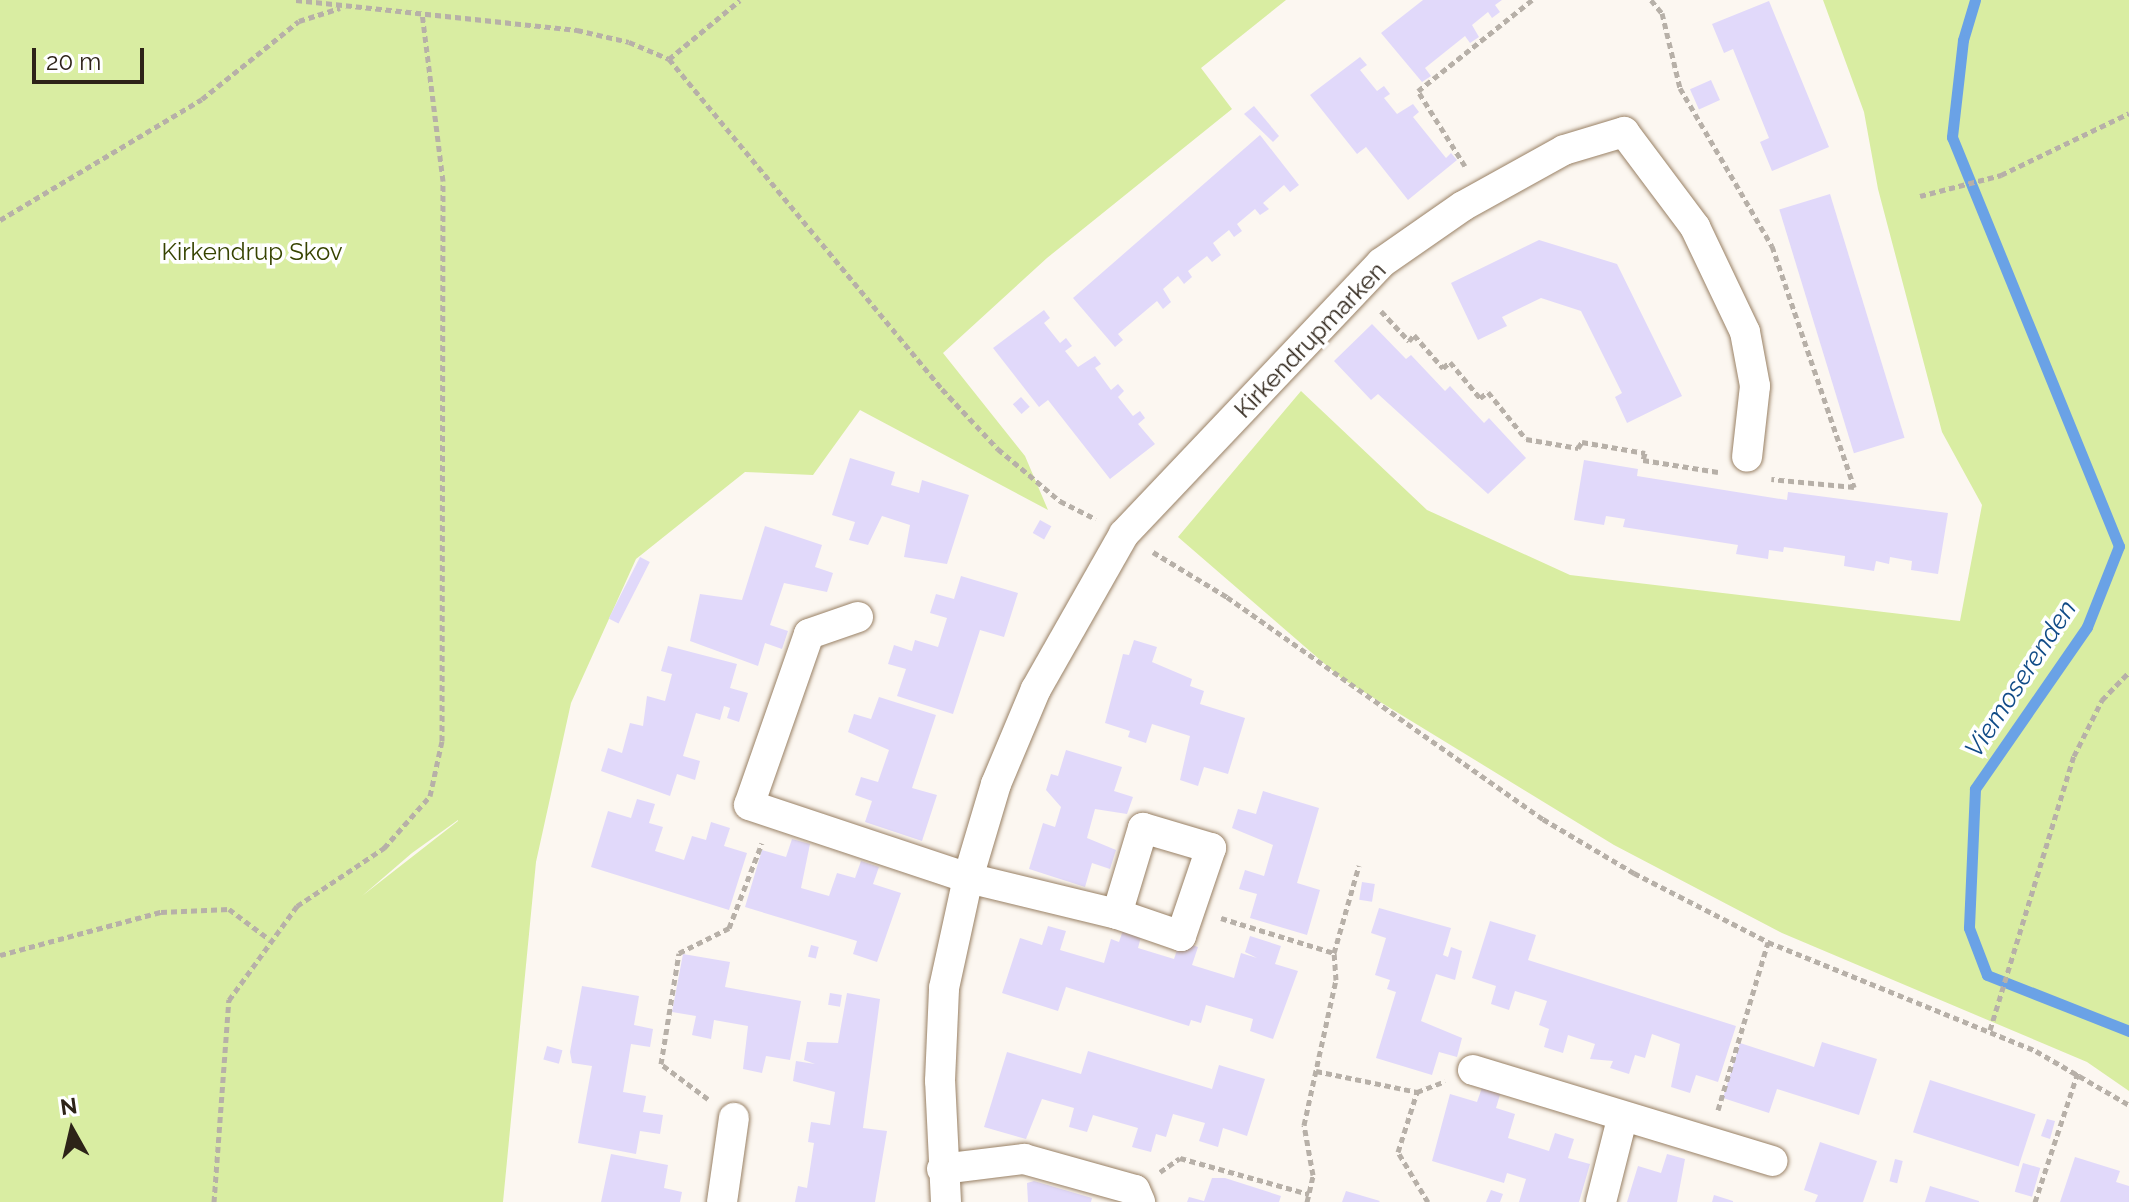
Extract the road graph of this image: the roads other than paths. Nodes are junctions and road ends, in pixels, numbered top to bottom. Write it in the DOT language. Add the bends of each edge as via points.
graph roads {
  1 [pos="1744,470"];
  2 [pos="858,617"];
  3 [pos="968,878"];
  4 [pos="1117,914"];
  5 [pos="1473,1070"];
  6 [pos="734,1118"];
  7 [pos="1622,1119"];
  8 [pos="1773,1161"];
  9 [pos="942,1169"];
  10 [pos="1138,1196"];
  11 [pos="722,1202"];
  12 [pos="946,1202"];
  13 [pos="1601,1202"];
  1 -- 3 [label="street, Kirkendrupmarken" via="1755,386 1745,332 1695,227 1624,132 1564,150 1381,263 1124,534 1036,689 996,784"];
  2 -- 3 [label="street" via="809,634 749,805"];
  3 -- 4 [label="street"];
  3 -- 9 [label="street, Kirkendrupmarken" via="944,988"];
  4 -- 4 [label="street" via="1181,936 1211,848 1143,828"];
  5 -- 7 [label="street"];
  6 -- 11 [label="street"];
  7 -- 8 [label="street"];
  7 -- 13 [label="street"];
  9 -- 10 [label="street" via="1024,1159"];
  9 -- 12 [label="street, Kirkendrupmarken"];
}
